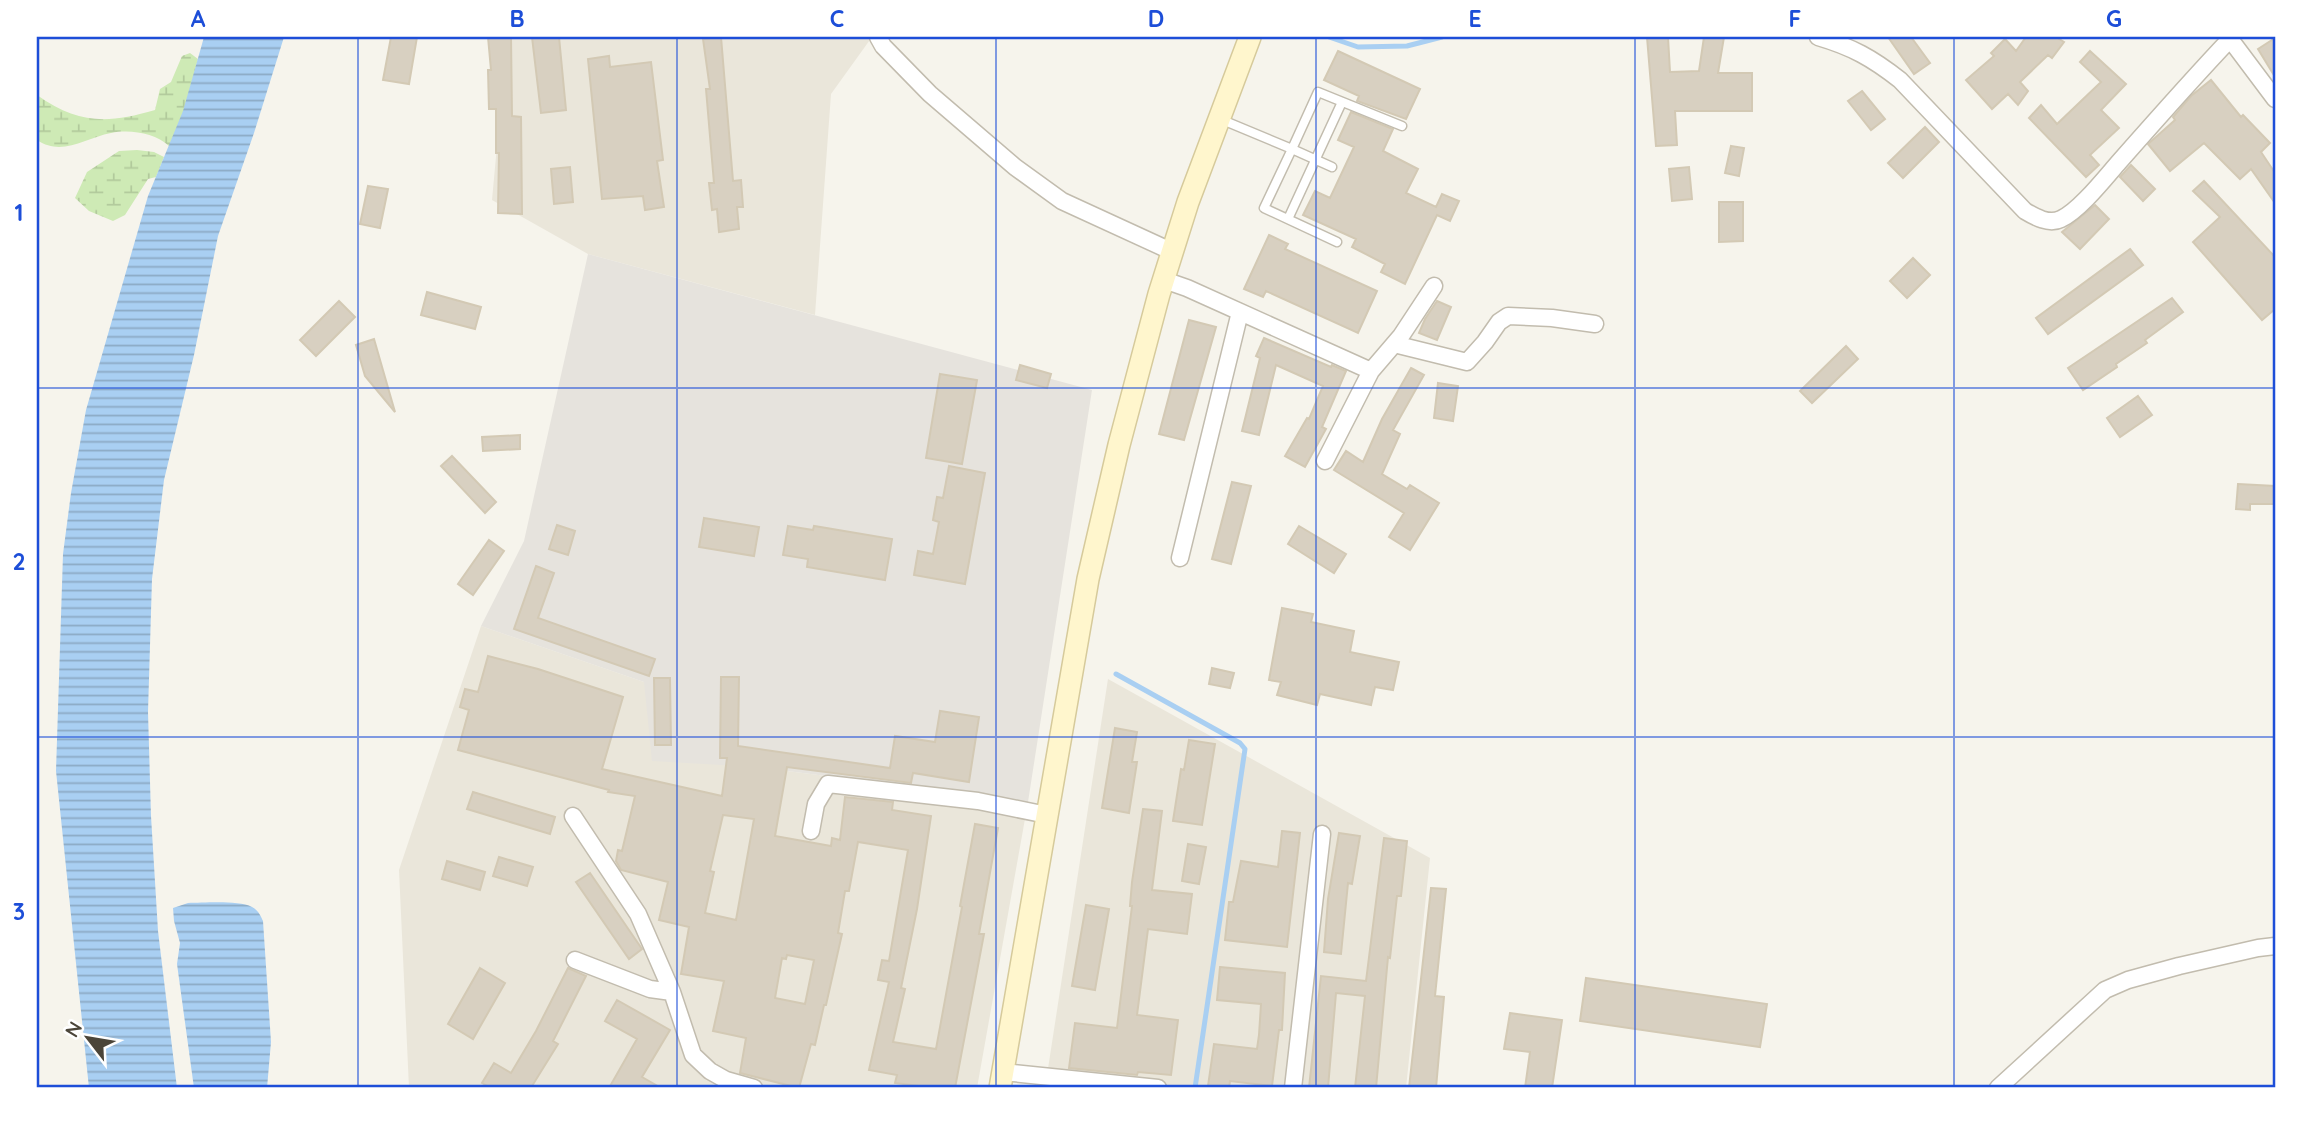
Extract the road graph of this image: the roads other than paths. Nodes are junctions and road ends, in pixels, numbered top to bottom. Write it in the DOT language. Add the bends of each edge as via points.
graph roads {
  1 [pos="878,37"];
  2 [pos="1251,37"];
  3 [pos="1818,37"];
  4 [pos="2231,38"];
  5 [pos="2275,99"];
  6 [pos="1342,102"];
  7 [pos="1220,119"];
  8 [pos="1402,126"];
  9 [pos="1292,149"];
  10 [pos="1315,160"];
  11 [pos="1332,167"];
  12 [pos="1288,219"];
  13 [pos="1337,242"];
  14 [pos="1172,252"];
  15 [pos="1164,280"];
  16 [pos="1434,286"];
  17 [pos="1240,312"];
  18 [pos="1595,324"];
  19 [pos="1394,344"];
  20 [pos="1371,371"];
  21 [pos="1325,461"];
  22 [pos="1180,558"];
  23 [pos="1047,815"];
  24 [pos="573,816"];
  25 [pos="811,831"];
  26 [pos="1322,834"];
  27 [pos="2275,946"];
  28 [pos="575,960"];
  29 [pos="672,992"];
  30 [pos="1002,1080"];
  31 [pos="754,1088"];
  32 [pos="1158,1088"];
  33 [pos="1293,1088"];
  34 [pos="1998,1088"];
  1 -- 14 [label="street" via="930,94 1015,167 1062,201"];
  2 -- 7 [label="main road"];
  3 -- 4 [label="street" via="1850,47 1900,80 2025,211 2051,221 2061,220 2099,185"];
  4 -- 5 [label="street"];
  6 -- 8 [label="lane"];
  6 -- 9 [label="lane" via="1318,92"];
  6 -- 10 [label="lane"];
  7 -- 9 [label="lane"];
  7 -- 14 [label="main road"];
  9 -- 10 [label="lane"];
  9 -- 12 [label="lane" via="1264,208"];
  10 -- 11 [label="lane"];
  10 -- 12 [label="lane"];
  12 -- 13 [label="lane"];
  14 -- 15 [label="main road"];
  15 -- 17 [label="street"];
  15 -- 23 [label="main road" via="1088,579"];
  16 -- 19 [label="street"];
  17 -- 20 [label="street"];
  17 -- 22 [label="street"];
  18 -- 19 [label="street" via="1508,316 1467,362"];
  19 -- 20 [label="street"];
  20 -- 21 [label="street"];
  23 -- 25 [label="street" via="978,801 828,784 816,804"];
  23 -- 30 [label="main road"];
  24 -- 29 [label="street" via="638,914"];
  26 -- 33 [label="street"];
  27 -- 34 [label="street" via="2179,966 2105,990"];
  28 -- 29 [label="street" via="650,989"];
  29 -- 31 [label="street" via="693,1055 726,1080"];
  30 -- 32 [label="street"];
}
